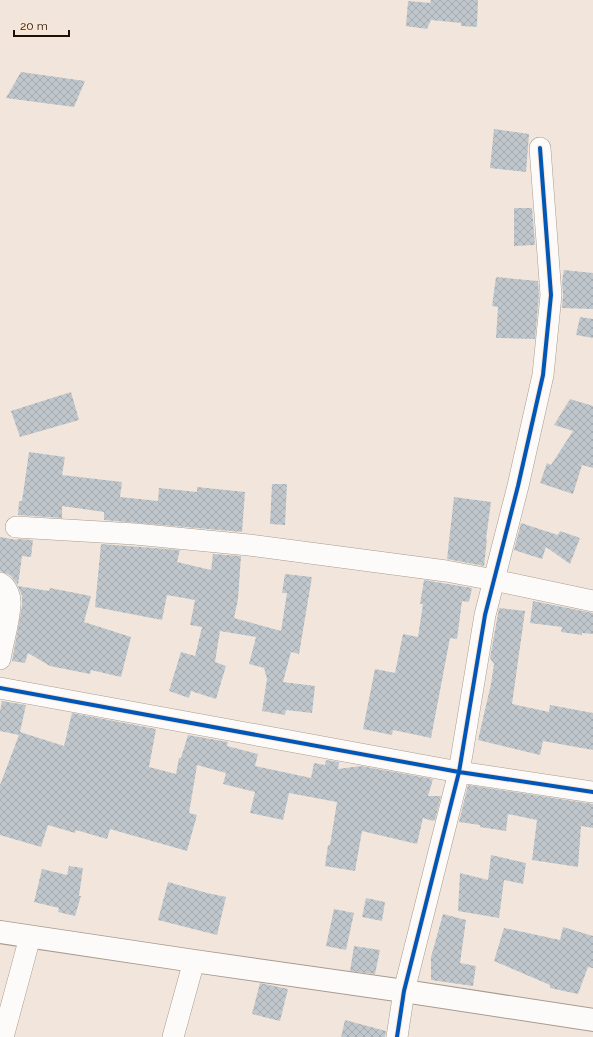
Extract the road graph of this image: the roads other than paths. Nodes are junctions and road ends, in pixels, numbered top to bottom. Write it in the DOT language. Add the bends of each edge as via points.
graph roads {
  1 [pos="540,148"];
  2 [pos="16,527"];
  3 [pos="494,580"];
  4 [pos="0,583"];
  5 [pos="593,601"];
  6 [pos="0,658"];
  7 [pos="0,688"];
  8 [pos="459,772"];
  9 [pos="593,792"];
  10 [pos="0,932"];
  11 [pos="30,937"];
  12 [pos="194,962"];
  13 [pos="404,991"];
  14 [pos="593,1020"];
  15 [pos="3,1037"];
  16 [pos="173,1037"];
  17 [pos="397,1037"];
  1 -- 3 [label="street" via="551,295 548,337 543,375"];
  2 -- 3 [label="street" via="135,534 249,545 446,571"];
  3 -- 5 [label="street"];
  3 -- 8 [label="street" via="485,615"];
  4 -- 6 [label="street" via="9,593 11,604"];
  7 -- 8 [label="street"];
  8 -- 9 [label="street"];
  8 -- 13 [label="street"];
  10 -- 11 [label="main road"];
  11 -- 12 [label="main road"];
  11 -- 15 [label="street"];
  12 -- 13 [label="main road"];
  12 -- 16 [label="street"];
  13 -- 14 [label="main road"];
  13 -- 17 [label="street"];
}
